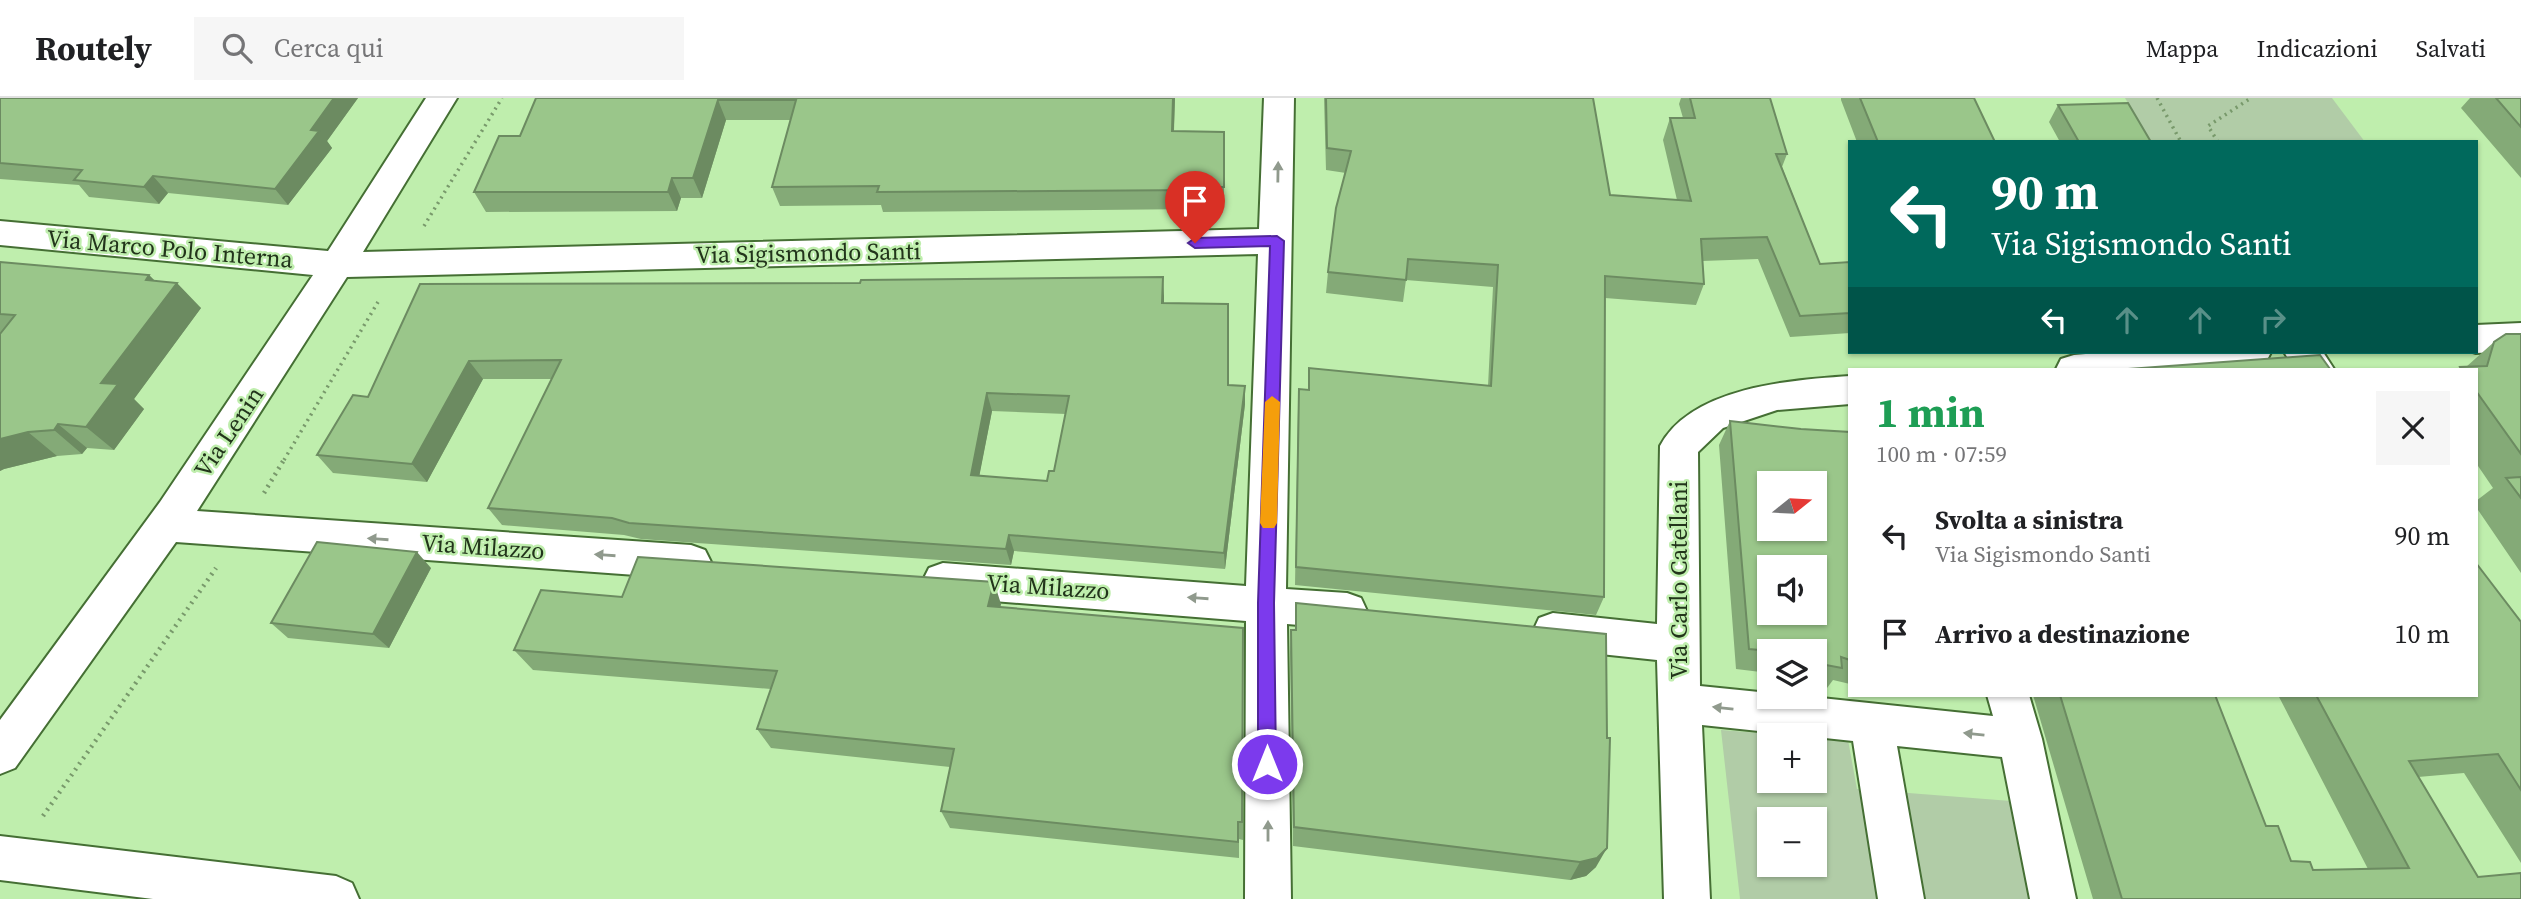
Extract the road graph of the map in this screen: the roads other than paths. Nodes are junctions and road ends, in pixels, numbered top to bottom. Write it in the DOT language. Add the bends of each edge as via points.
graph roads {
  1 [pos="442,98"];
  2 [pos="1279,98"];
  3 [pos="0,233"];
  4 [pos="1277,241"];
  5 [pos="339,264"];
  6 [pos="2521,337"];
  7 [pos="2478,339"];
  8 [pos="2232,354"];
  9 [pos="2304,354"];
  10 [pos="2085,368"];
  11 [pos="2315,368"];
  12 [pos="1848,390"];
  13 [pos="167,524"];
  14 [pos="727,564"];
  15 [pos="906,577"];
  16 [pos="1266,603"];
  17 [pos="1385,615"];
  18 [pos="1510,627"];
  19 [pos="1677,644"];
  20 [pos="2009,697"];
  21 [pos="1679,703"];
  22 [pos="1872,724"];
  23 [pos="2020,739"];
  24 [pos="0,754"];
  25 [pos="0,858"];
  26 [pos="336,899"];
  27 [pos="1268,899"];
  28 [pos="1687,899"];
  29 [pos="1900,899"];
  30 [pos="2053,899"];
  1 -- 5 [label="street, Via Lenin"];
  4 -- 2 [label="street, one-way"];
  3 -- 5 [label="street, Via Marco Polo Interna"];
  4 -- 5 [label="street, Via Sigismondo Santi"];
  4 -- 16 [label="street"];
  5 -- 13 [label="street, Via Lenin"];
  6 -- 7 [label="street"];
  8 -- 10 [label="street"];
  9 -- 11 [label="street"];
  12 -- 19 [label="street, Via Carlo Catellani" via="1777,396 1710,418 1679,446"];
  14 -- 13 [label="street, Via Milazzo, one-way"];
  13 -- 24 [label="street, Via Lenin"];
  16 -- 15 [label="street, Via Milazzo, one-way"];
  16 -- 17 [label="street, Via Milazzo"];
  27 -- 16 [label="street, one-way"];
  18 -- 19 [label="street"];
  19 -- 21 [label="street, Via Carlo Catellani"];
  20 -- 23 [label="street"];
  22 -- 21 [label="street, one-way"];
  21 -- 28 [label="street, Via Carlo Catellani"];
  23 -- 22 [label="street, one-way"];
  22 -- 29 [label="street"];
  23 -- 30 [label="street"];
  25 -- 26 [label="street"];
}
